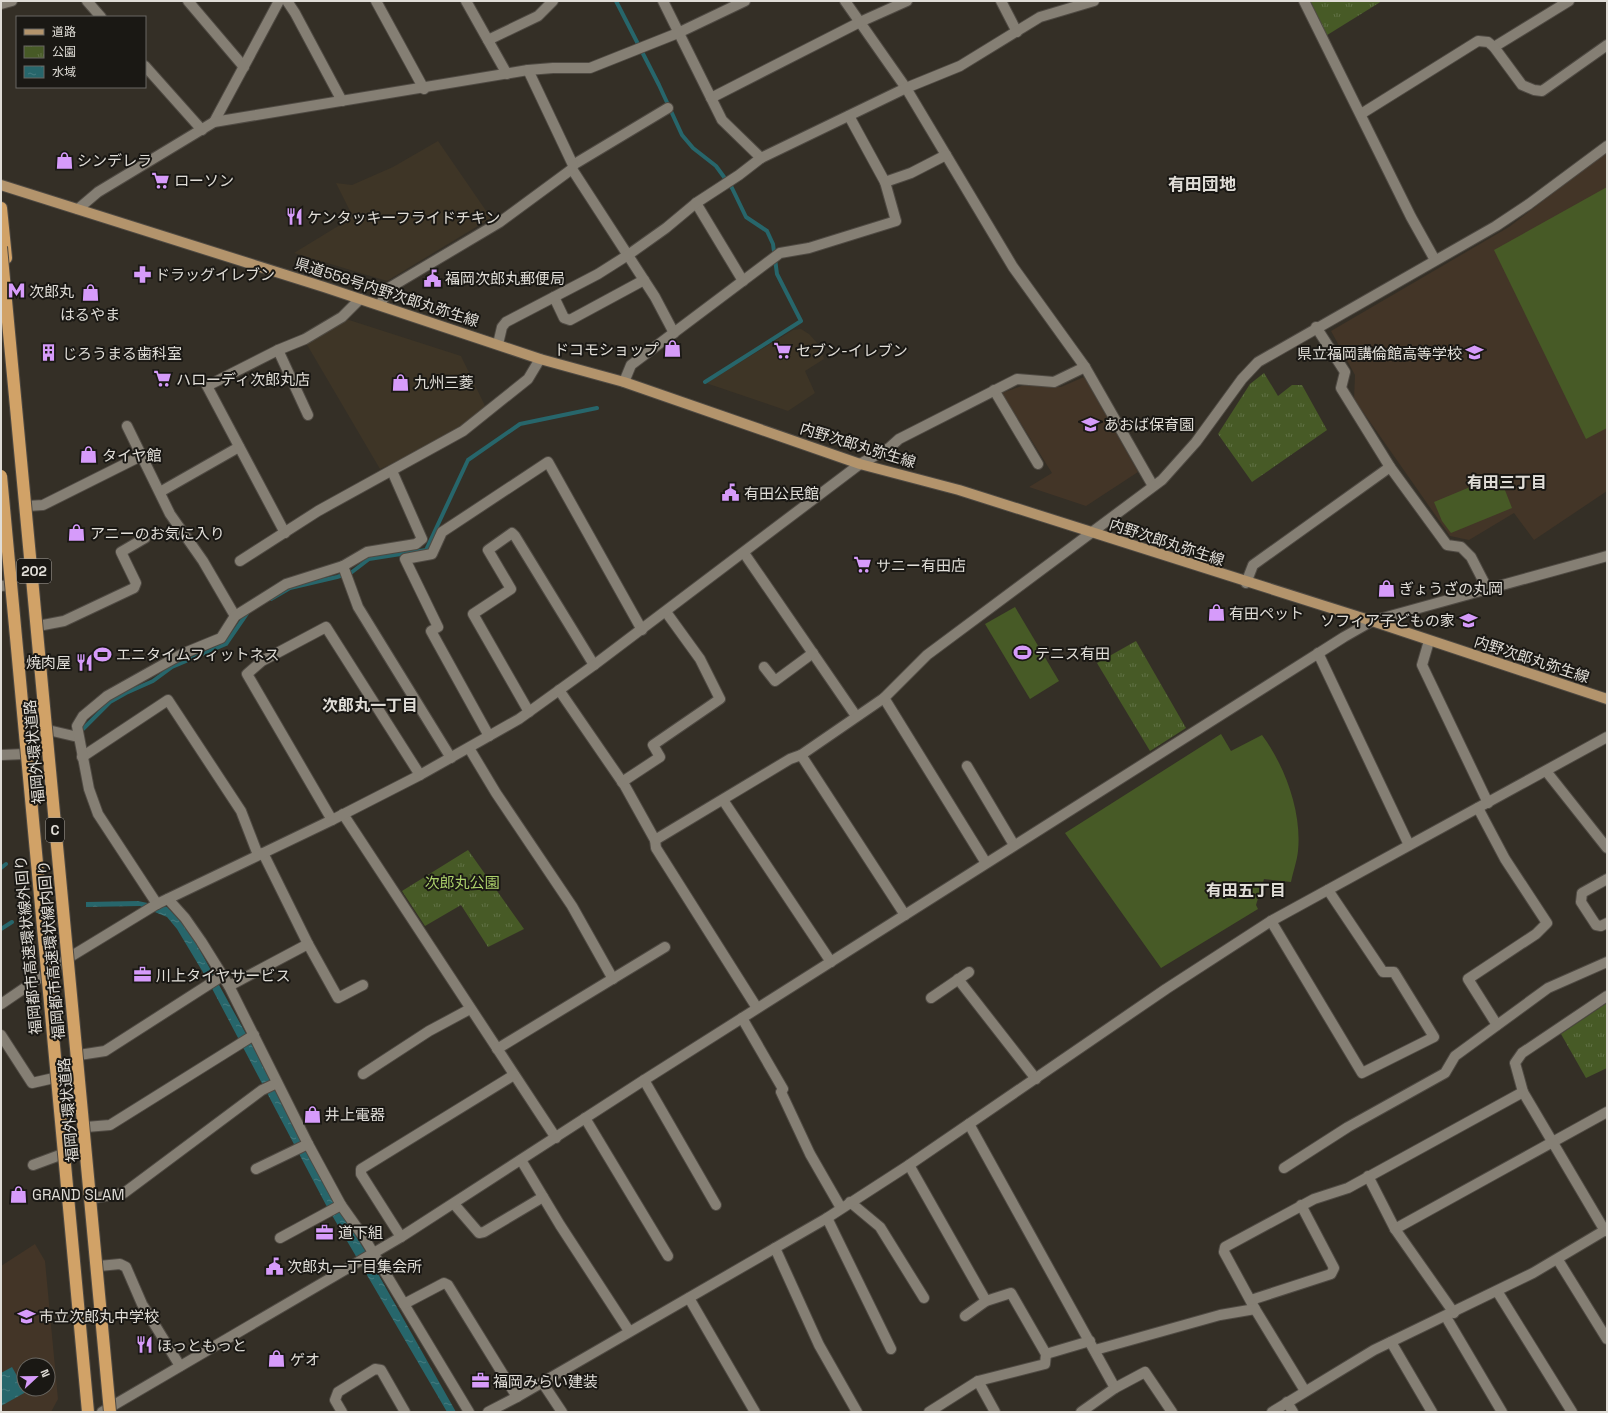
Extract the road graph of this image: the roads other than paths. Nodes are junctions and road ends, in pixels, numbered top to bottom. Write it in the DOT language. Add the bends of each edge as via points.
graph roads {
  1 [pos="12,1"];
  2 [pos="87,1"];
  3 [pos="188,1"];
  4 [pos="279,1"];
  5 [pos="287,1"];
  6 [pos="376,1"];
  7 [pos="466,1"];
  8 [pos="553,1"];
  9 [pos="663,1"];
  10 [pos="745,1"];
  11 [pos="845,1"];
  12 [pos="907,1"];
  13 [pos="1001,1"];
  14 [pos="1094,1"];
  15 [pos="1304,1"];
  16 [pos="1569,1"];
  17 [pos="1,4"];
  18 [pos="100,16"];
  19 [pos="860,22"];
  20 [pos="1017,32"];
  21 [pos="678,33"];
  22 [pos="488,40"];
  23 [pos="1607,45"];
  24 [pos="1494,47"];
  25 [pos="146,67"];
  26 [pos="244,67"];
  27 [pos="528,70"];
  28 [pos="507,74"];
  29 [pos="906,88"];
  30 [pos="424,89"];
  31 [pos="711,98"];
  32 [pos="342,101"];
  33 [pos="668,108"];
  34 [pos="1361,114"];
  35 [pos="849,116"];
  36 [pos="214,122"];
  37 [pos="202,130"];
  38 [pos="1607,146"];
  39 [pos="946,154"];
  40 [pos="761,158"];
  41 [pos="572,167"];
  42 [pos="885,182"];
  43 [pos="1,185"];
  44 [pos="696,203"];
  45 [pos="1,208"];
  46 [pos="78,209"];
  47 [pos="1,247"];
  48 [pos="628,255"];
  49 [pos="1435,260"];
  50 [pos="644,280"];
  51 [pos="743,281"];
  52 [pos="554,296"];
  53 [pos="360,299"];
  54 [pos="380,305"];
  55 [pos="1316,327"];
  56 [pos="674,333"];
  57 [pos="498,344"];
  58 [pos="278,350"];
  59 [pos="540,359"];
  60 [pos="1085,367"];
  61 [pos="624,382"];
  62 [pos="994,390"];
  63 [pos="717,414"];
  64 [pos="308,415"];
  65 [pos="127,426"];
  66 [pos="239,447"];
  67 [pos="141,456"];
  68 [pos="860,464"];
  69 [pos="1038,464"];
  70 [pos="1390,467"];
  71 [pos="392,470"];
  72 [pos="1,476"];
  73 [pos="1153,486"];
  74 [pos="1,490"];
  75 [pos="160,492"];
  76 [pos="28,506"];
  77 [pos="284,533"];
  78 [pos="1090,533"];
  79 [pos="145,538"];
  80 [pos="744,553"];
  81 [pos="1607,556"];
  82 [pos="240,561"];
  83 [pos="343,566"];
  84 [pos="1246,583"];
  85 [pos="5,585"];
  86 [pos="1488,590"];
  87 [pos="666,612"];
  88 [pos="235,616"];
  89 [pos="1372,622"];
  90 [pos="38,626"];
  91 [pos="642,630"];
  92 [pos="1429,641"];
  93 [pos="813,653"];
  94 [pos="1318,653"];
  95 [pos="594,665"];
  96 [pos="764,667"];
  97 [pos="559,690"];
  98 [pos="884,698"];
  99 [pos="1607,699"];
  100 [pos="529,712"];
  101 [pos="856,716"];
  102 [pos="48,730"];
  103 [pos="489,736"];
  104 [pos="78,737"];
  105 [pos="1607,737"];
  106 [pos="469,748"];
  107 [pos="25,754"];
  108 [pos="1,755"];
  109 [pos="801,755"];
  110 [pos="82,757"];
  111 [pos="451,758"];
  112 [pos="966,766"];
  113 [pos="1546,771"];
  114 [pos="420,775"];
  115 [pos="622,782"];
  116 [pos="723,800"];
  117 [pos="1488,802"];
  118 [pos="1478,808"];
  119 [pos="343,814"];
  120 [pos="332,820"];
  121 [pos="655,840"];
  122 [pos="1014,845"];
  123 [pos="1409,845"];
  124 [pos="1607,848"];
  125 [pos="261,854"];
  126 [pos="986,863"];
  127 [pos="1607,879"];
  128 [pos="1328,890"];
  129 [pos="168,899"];
  130 [pos="157,904"];
  131 [pos="905,914"];
  132 [pos="1271,921"];
  133 [pos="1607,923"];
  134 [pos="308,944"];
  135 [pos="665,946"];
  136 [pos="70,957"];
  137 [pos="831,962"];
  138 [pos="1607,962"];
  139 [pos="969,972"];
  140 [pos="44,975"];
  141 [pos="221,977"];
  142 [pos="613,979"];
  143 [pos="958,979"];
  144 [pos="363,985"];
  145 [pos="229,986"];
  146 [pos="1607,996"];
  147 [pos="931,998"];
  148 [pos="1,1004"];
  149 [pos="757,1008"];
  150 [pos="470,1009"];
  151 [pos="742,1018"];
  152 [pos="1497,1025"];
  153 [pos="1,1035"];
  154 [pos="254,1035"];
  155 [pos="497,1049"];
  156 [pos="79,1055"];
  157 [pos="363,1074"];
  158 [pos="514,1075"];
  159 [pos="54,1078"];
  160 [pos="1036,1079"];
  161 [pos="644,1080"];
  162 [pos="276,1083"];
  163 [pos="1523,1092"];
  164 [pos="1607,1112"];
  165 [pos="585,1118"];
  166 [pos="969,1124"];
  167 [pos="86,1127"];
  168 [pos="556,1138"];
  169 [pos="1552,1142"];
  170 [pos="308,1144"];
  171 [pos="60,1155"];
  172 [pos="521,1160"];
  173 [pos="33,1165"];
  174 [pos="909,1165"];
  175 [pos="1284,1168"];
  176 [pos="256,1169"];
  177 [pos="1368,1176"];
  178 [pos="543,1197"];
  179 [pos="93,1198"];
  180 [pos="454,1204"];
  181 [pos="341,1205"];
  182 [pos="716,1205"];
  183 [pos="846,1205"];
  184 [pos="1301,1205"];
  185 [pos="826,1218"];
  186 [pos="1395,1229"];
  187 [pos="1606,1230"];
  188 [pos="401,1237"];
  189 [pos="280,1238"];
  190 [pos="775,1248"];
  191 [pos="374,1254"];
  192 [pos="668,1256"];
  193 [pos="1558,1260"];
  194 [pos="99,1266"];
  195 [pos="1497,1291"];
  196 [pos="689,1298"];
  197 [pos="924,1298"];
  198 [pos="986,1302"];
  199 [pos="404,1304"];
  200 [pos="1253,1304"];
  201 [pos="1450,1315"];
  202 [pos="965,1316"];
  203 [pos="629,1331"];
  204 [pos="1607,1339"];
  205 [pos="1391,1342"];
  206 [pos="1092,1345"];
  207 [pos="891,1349"];
  208 [pos="1046,1354"];
  209 [pos="180,1366"];
  210 [pos="978,1381"];
  211 [pos="542,1382"];
  212 [pos="1116,1388"];
  213 [pos="1305,1391"];
  214 [pos="517,1397"];
  215 [pos="1287,1402"];
  216 [pos="111,1410"];
  217 [pos="83,1412"];
  218 [pos="88,1412"];
  219 [pos="102,1412"];
  220 [pos="342,1412"];
  221 [pos="405,1412"];
  222 [pos="470,1412"];
  223 [pos="488,1412"];
  224 [pos="562,1412"];
  225 [pos="755,1412"];
  226 [pos="857,1412"];
  227 [pos="929,1412"];
  228 [pos="995,1412"];
  229 [pos="1081,1412"];
  230 [pos="1172,1412"];
  231 [pos="1272,1412"];
  232 [pos="1293,1412"];
  233 [pos="1432,1412"];
  234 [pos="1502,1412"];
  235 [pos="1572,1412"];
  1 -- 17 [label="street"];
  2 -- 18 [label="street"];
  3 -- 26 [label="street"];
  4 -- 26 [label="street"];
  5 -- 32 [label="street"];
  6 -- 30 [label="street"];
  7 -- 22 [label="street"];
  8 -- 22 [label="street" via="538,16"];
  9 -- 21 [label="street"];
  10 -- 21 [label="street"];
  11 -- 19 [label="street"];
  12 -- 19 [label="street"];
  13 -- 20 [label="street"];
  14 -- 20 [label="street" via="1040,17"];
  15 -- 34 [label="street"];
  16 -- 24 [label="street"];
  19 -- 29 [label="street"];
  19 -- 31 [label="street"];
  20 -- 29 [label="street" via="960,66"];
  21 -- 27 [label="street" via="590,68"];
  21 -- 31 [label="street"];
  22 -- 28 [label="street"];
  23 -- 24 [label="street" via="1542,91 1522,85"];
  24 -- 34 [label="street" via="1488,42 1478,41"];
  25 -- 37 [label="street"];
  26 -- 36 [label="street"];
  27 -- 28 [label="street"];
  27 -- 41 [label="street"];
  28 -- 30 [label="street"];
  29 -- 35 [label="street"];
  29 -- 39 [label="street"];
  30 -- 32 [label="street"];
  31 -- 40 [label="street" via="722,120"];
  32 -- 36 [label="street"];
  33 -- 41 [label="street"];
  34 -- 49 [label="street" via="1410,217"];
  35 -- 40 [label="street"];
  35 -- 42 [label="street"];
  36 -- 37 [label="street"];
  37 -- 46 [label="street" via="98,192"];
  38 -- 49 [label="street" via="1502,222"];
  39 -- 42 [label="street" via="911,173"];
  39 -- 60 [label="street" via="1013,266"];
  40 -- 44 [label="street"];
  41 -- 48 [label="street"];
  41 -- 54 [label="street" via="500,222 389,288"];
  42 -- 51 [label="street" via="896,221 809,248 780,253"];
  43 -- 46 [label="main road, 県道558号内野次郎丸弥生線"];
  44 -- 48 [label="street"];
  44 -- 51 [label="street"];
  45 -- 76 [label="highway, 福岡外環状道路 / 202"];
  46 -- 53 [label="main road, 県道558号内野次郎丸弥生線"];
  47 -- 216 [label="highway, 福岡都市高速環状線内回り / C, bridge"];
  48 -- 50 [label="street"];
  48 -- 52 [label="street" via="598,274"];
  49 -- 55 [label="street"];
  50 -- 52 [label="street" via="570,320 564,318"];
  50 -- 56 [label="street"];
  51 -- 56 [label="street"];
  52 -- 57 [label="street" via="506,322 502,327"];
  53 -- 54 [label="main road, 県道558号内野次郎丸弥生線"];
  53 -- 58 [label="street" via="342,317 305,339"];
  54 -- 57 [label="main road, 県道558号内野次郎丸弥生線"];
  55 -- 70 [label="street" via="1345,372 1341,388"];
  55 -- 73 [label="street" via="1258,362 1242,379 1196,442 1162,480"];
  56 -- 61 [label="street" via="631,365"];
  57 -- 59 [label="main road, 県道558号内野次郎丸弥生線"];
  58 -- 64 [label="street"];
  58 -- 66 [label="street" via="207,386"];
  59 -- 61 [label="main road, 県道558号内野次郎丸弥生線"];
  59 -- 71 [label="street" via="528,379 463,431"];
  60 -- 62 [label="street" via="1054,382 1017,379"];
  60 -- 73 [label="street"];
  61 -- 63 [label="main road, 県道558号内野次郎丸弥生線"];
  62 -- 68 [label="street" via="899,440"];
  62 -- 69 [label="street"];
  63 -- 68 [label="main road, 内野次郎丸弥生線"];
  65 -- 67 [label="street"];
  66 -- 75 [label="street"];
  66 -- 77 [label="street"];
  67 -- 75 [label="street"];
  67 -- 76 [label="street" via="43,505"];
  68 -- 78 [label="main road, 内野次郎丸弥生線" via="959,490"];
  68 -- 80 [label="street"];
  70 -- 84 [label="street" via="1253,565"];
  70 -- 86 [label="street" via="1447,544 1461,547 1471,557"];
  71 -- 77 [label="street"];
  71 -- 83 [label="street" via="422,539 416,544 367,552"];
  72 -- 218 [label="highway, 福岡都市高速環状線外回り / C, bridge"];
  73 -- 78 [label="street"];
  74 -- 85 [label="highway, 福岡外環状道路 / 202"];
  75 -- 88 [label="street" via="170,514 203,561"];
  76 -- 90 [label="highway, 福岡外環状道路 / 202"];
  77 -- 82 [label="street"];
  78 -- 84 [label="main road, 内野次郎丸弥生線"];
  78 -- 98 [label="street" via="927,655"];
  79 -- 90 [label="street" via="121,552 136,583 134,588 64,621"];
  80 -- 87 [label="street"];
  80 -- 93 [label="street"];
  81 -- 86 [label="street"];
  83 -- 88 [label="street" via="286,584"];
  83 -- 111 [label="street" via="358,607"];
  84 -- 89 [label="main road, 内野次郎丸弥生線"];
  85 -- 107 [label="highway, 福岡外環状道路 / 202"];
  86 -- 89 [label="street"];
  87 -- 91 [label="street"];
  87 -- 115 [label="street" via="700,659 720,699 653,745 660,757"];
  88 -- 104 [label="street" via="221,638 182,654 107,696 83,716 77,726"];
  89 -- 92 [label="main road, 内野次郎丸弥生線"];
  89 -- 94 [label="street"];
  90 -- 102 [label="highway, 福岡外環状道路 / 202"];
  91 -- 95 [label="street"];
  91 -- 103 [label="street" via="548,462 442,532 432,554 405,559 438,627 431,632"];
  92 -- 99 [label="main road, 内野次郎丸弥生線"];
  92 -- 117 [label="street" via="1422,665"];
  93 -- 96 [label="street" via="775,681"];
  93 -- 101 [label="street"];
  94 -- 122 [label="street"];
  94 -- 123 [label="street"];
  95 -- 97 [label="street"];
  95 -- 100 [label="street" via="512,533 488,550 510,589 473,614"];
  97 -- 100 [label="street"];
  97 -- 115 [label="street"];
  98 -- 101 [label="street"];
  98 -- 126 [label="street"];
  100 -- 103 [label="street"];
  101 -- 109 [label="street"];
  102 -- 104 [label="street"];
  102 -- 136 [label="highway, 福岡外環状道路 / 202"];
  103 -- 106 [label="street"];
  104 -- 110 [label="street"];
  105 -- 113 [label="street"];
  106 -- 111 [label="street"];
  106 -- 142 [label="street" via="572,906"];
  107 -- 108 [label="street"];
  107 -- 140 [label="highway, 福岡外環状道路 / 202"];
  109 -- 116 [label="street" via="790,759"];
  109 -- 131 [label="street"];
  110 -- 125 [label="street" via="168,700 241,810"];
  110 -- 130 [label="street" via="98,814"];
  111 -- 114 [label="street"];
  112 -- 122 [label="street"];
  113 -- 117 [label="street"];
  113 -- 124 [label="street"];
  114 -- 119 [label="street"];
  114 -- 120 [label="street" via="326,628 262,661 247,674"];
  115 -- 121 [label="street"];
  116 -- 121 [label="street"];
  116 -- 137 [label="street"];
  117 -- 118 [label="street"];
  118 -- 123 [label="street"];
  118 -- 152 [label="street" via="1505,859 1547,923 1536,934 1468,979"];
  119 -- 120 [label="street"];
  119 -- 150 [label="street"];
  120 -- 125 [label="street"];
  121 -- 149 [label="street" via="656,848"];
  122 -- 126 [label="street"];
  123 -- 128 [label="street"];
  125 -- 129 [label="street"];
  125 -- 134 [label="street"];
  126 -- 131 [label="street"];
  127 -- 133 [label="street" via="1582,893 1581,902 1596,925"];
  128 -- 132 [label="street"];
  128 -- 132 [label="street" via="1383,972 1394,972 1434,1037 1362,1073"];
  129 -- 130 [label="street"];
  129 -- 141 [label="street" via="197,935"];
  130 -- 136 [label="street"];
  131 -- 137 [label="street"];
  132 -- 160 [label="street" via="1166,989"];
  134 -- 144 [label="street" via="338,998"];
  134 -- 145 [label="street"];
  135 -- 142 [label="street"];
  136 -- 140 [label="street"];
  136 -- 156 [label="highway, 福岡外環状道路 / 202"];
  137 -- 149 [label="street"];
  138 -- 152 [label="street" via="1548,988"];
  139 -- 143 [label="street"];
  140 -- 148 [label="street"];
  140 -- 159 [label="highway, 福岡外環状道路 / 202"];
  141 -- 145 [label="street"];
  141 -- 156 [label="street" via="105,1051"];
  142 -- 155 [label="street"];
  143 -- 147 [label="street"];
  143 -- 160 [label="street"];
  145 -- 154 [label="street"];
  146 -- 163 [label="street" via="1522,1053 1514,1063"];
  149 -- 151 [label="street"];
  150 -- 155 [label="street"];
  150 -- 157 [label="street" via="429,1031"];
  151 -- 161 [label="street"];
  151 -- 183 [label="street" via="783,1089 781,1092 810,1154"];
  152 -- 175 [label="street" via="1455,1056 1445,1073 1348,1127"];
  153 -- 159 [label="street" via="32,1083"];
  154 -- 162 [label="street"];
  154 -- 167 [label="street" via="110,1125"];
  155 -- 158 [label="street"];
  156 -- 167 [label="highway, 福岡外環状道路 / 202"];
  158 -- 168 [label="street"];
  158 -- 188 [label="street" via="361,1169 361,1174"];
  159 -- 171 [label="highway, 福岡外環状道路 / 202"];
  160 -- 166 [label="street"];
  161 -- 165 [label="street"];
  161 -- 182 [label="street"];
  162 -- 170 [label="street"];
  162 -- 179 [label="street" via="262,1090 124,1193"];
  163 -- 169 [label="street"];
  163 -- 177 [label="street"];
  164 -- 169 [label="street"];
  165 -- 168 [label="street"];
  165 -- 192 [label="street"];
  166 -- 174 [label="street"];
  166 -- 206 [label="street"];
  167 -- 179 [label="highway, 福岡外環状道路 / 202"];
  168 -- 172 [label="street"];
  169 -- 186 [label="street"];
  169 -- 187 [label="street"];
  170 -- 176 [label="street"];
  170 -- 181 [label="street"];
  171 -- 173 [label="street"];
  171 -- 217 [label="highway, 福岡外環状道路 / 202"];
  172 -- 178 [label="street"];
  172 -- 180 [label="street"];
  174 -- 183 [label="street"];
  174 -- 198 [label="street"];
  177 -- 184 [label="street" via="1348,1188"];
  177 -- 186 [label="street"];
  178 -- 180 [label="street" via="479,1233"];
  178 -- 203 [label="street"];
  179 -- 194 [label="highway, 福岡外環状道路 / 202"];
  180 -- 188 [label="street"];
  181 -- 189 [label="street"];
  181 -- 191 [label="street"];
  183 -- 185 [label="street"];
  183 -- 197 [label="street" via="880,1227"];
  184 -- 200 [label="street" via="1225,1247 1224,1252"];
  184 -- 200 [label="street" via="1334,1268 1331,1274"];
  185 -- 190 [label="street"];
  185 -- 207 [label="street"];
  186 -- 201 [label="street"];
  187 -- 193 [label="street"];
  188 -- 191 [label="street"];
  190 -- 196 [label="street"];
  190 -- 226 [label="street" via="819,1345"];
  191 -- 199 [label="street"];
  191 -- 209 [label="street"];
  193 -- 195 [label="street"];
  193 -- 204 [label="street"];
  194 -- 209 [label="street" via="120,1264 126,1267 142,1304"];
  194 -- 216 [label="highway, 福岡外環状道路 / 202"];
  195 -- 201 [label="street"];
  195 -- 235 [label="street"];
  196 -- 203 [label="street"];
  196 -- 225 [label="street"];
  198 -- 202 [label="street"];
  198 -- 208 [label="street" via="1011,1293"];
  199 -- 214 [label="street" via="444,1283 448,1285"];
  199 -- 222 [label="street"];
  200 -- 206 [label="street" via="1220,1315"];
  200 -- 213 [label="street"];
  201 -- 205 [label="street"];
  201 -- 234 [label="street"];
  203 -- 211 [label="street"];
  205 -- 213 [label="street"];
  205 -- 233 [label="street"];
  206 -- 208 [label="street"];
  206 -- 212 [label="street"];
  208 -- 210 [label="street" via="1045,1364"];
  209 -- 216 [label="street"];
  210 -- 227 [label="street"];
  210 -- 228 [label="street"];
  211 -- 214 [label="street"];
  211 -- 224 [label="street"];
  212 -- 229 [label="street"];
  212 -- 230 [label="street" via="1145,1372"];
  213 -- 215 [label="street"];
  214 -- 223 [label="street"];
  215 -- 231 [label="street"];
  215 -- 232 [label="street"];
  216 -- 219 [label="street"];
  220 -- 221 [label="street" via="335,1400 338,1392 375,1369 381,1370"];
}
